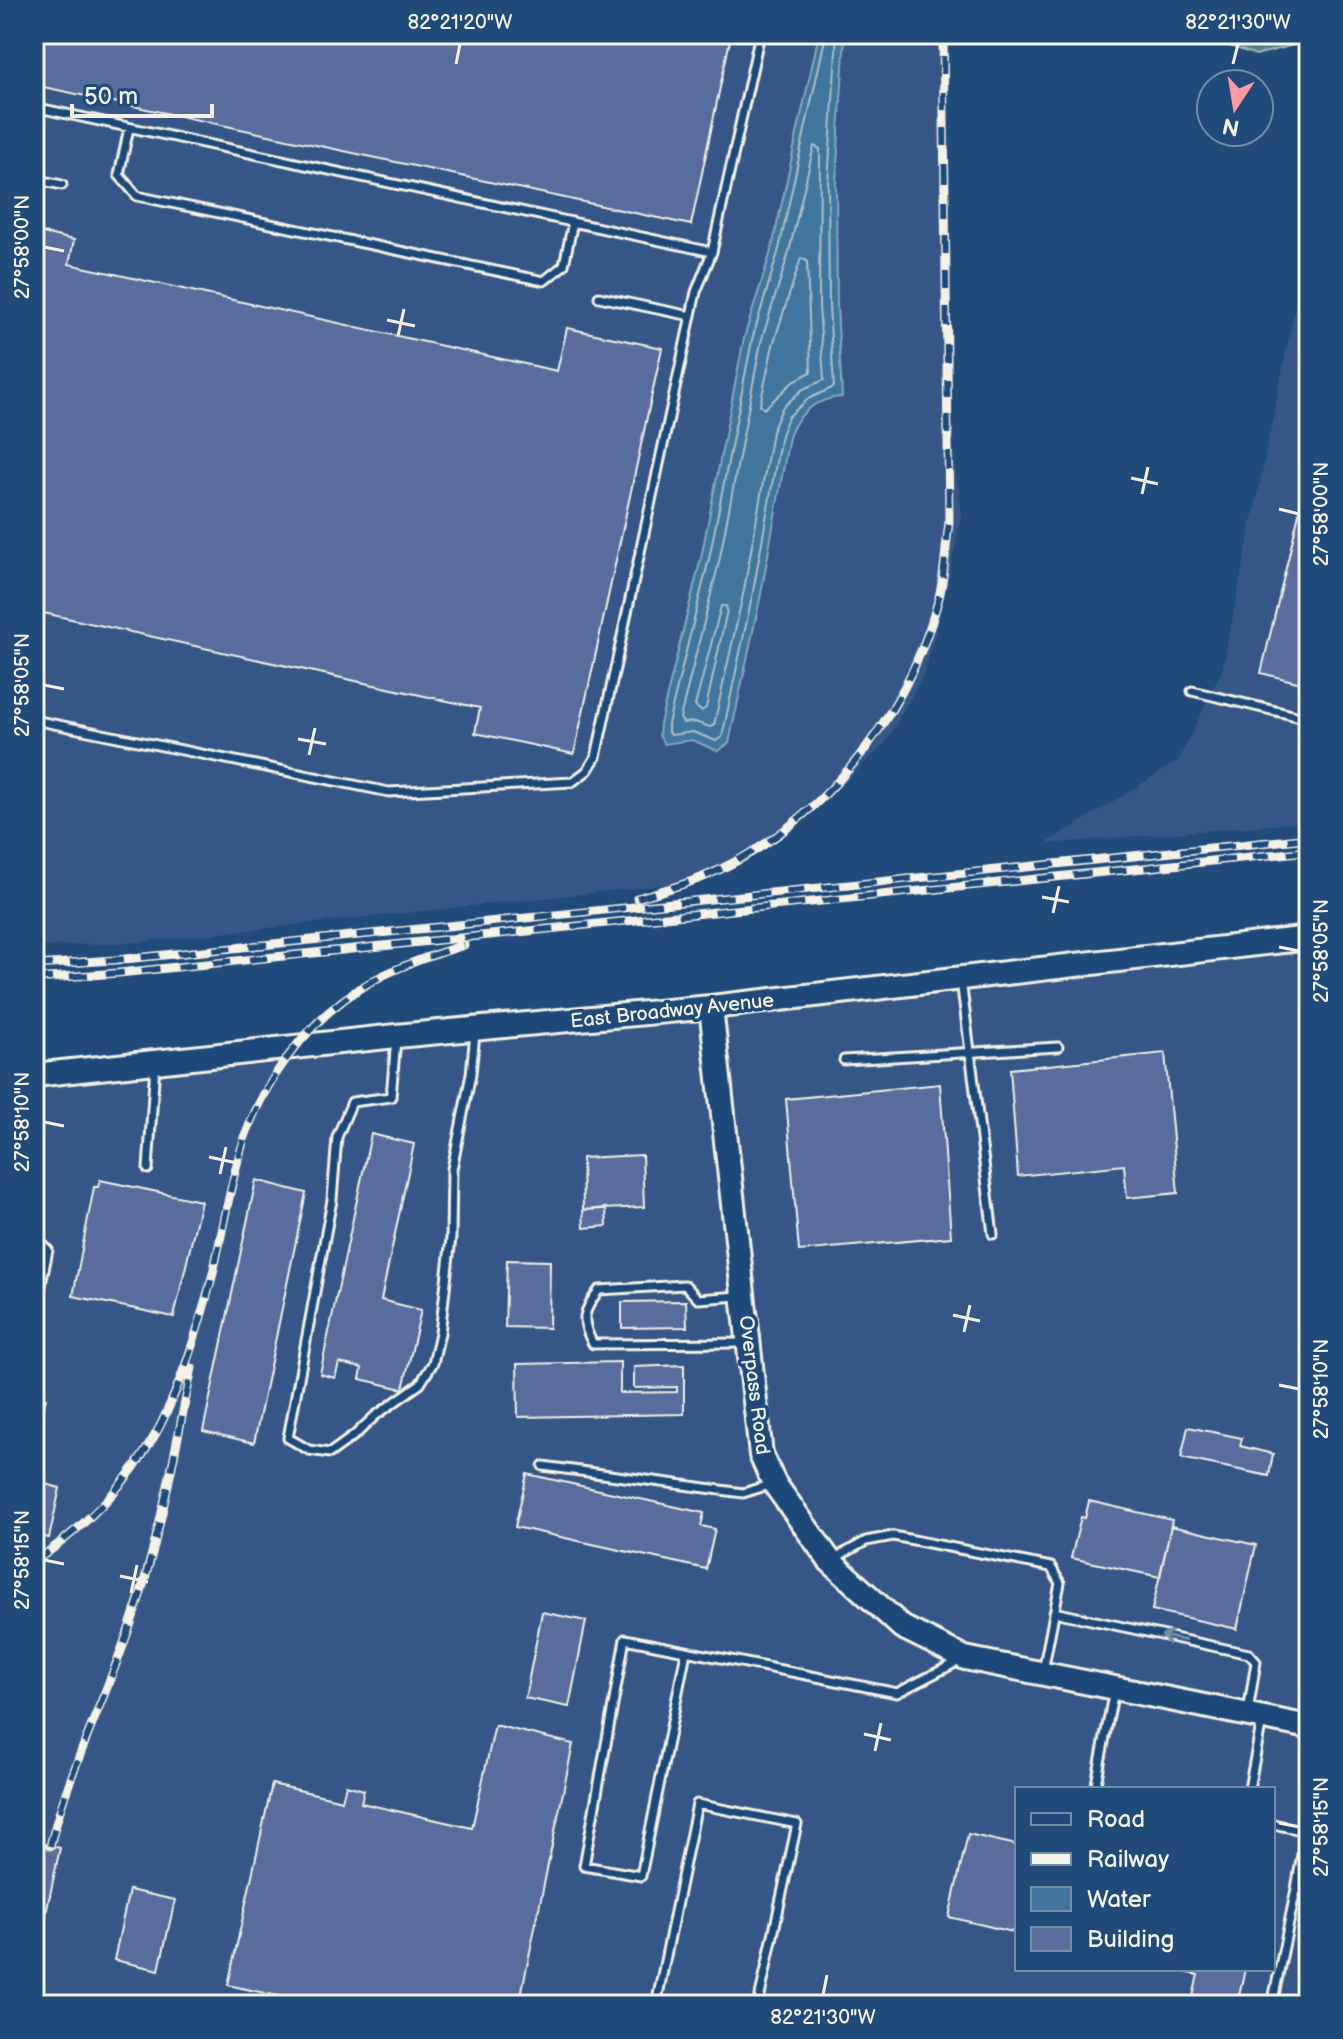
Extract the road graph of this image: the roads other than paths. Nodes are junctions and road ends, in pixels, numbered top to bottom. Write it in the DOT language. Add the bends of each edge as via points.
graph roads {
  1 [pos="760,34"];
  2 [pos="34,107"];
  3 [pos="129,128"];
  4 [pos="34,179"];
  5 [pos="62,185"];
  6 [pos="573,222"];
  7 [pos="712,252"];
  8 [pos="599,297"];
  9 [pos="691,316"];
  10 [pos="1192,691"];
  11 [pos="1309,719"];
  12 [pos="34,720"];
  13 [pos="1309,938"];
  14 [pos="961,978"];
  15 [pos="711,1007"];
  16 [pos="475,1029"];
  17 [pos="396,1036"];
  18 [pos="1058,1047"];
  19 [pos="970,1051"];
  20 [pos="844,1060"];
  21 [pos="155,1061"];
  22 [pos="34,1075"];
  23 [pos="148,1169"];
  24 [pos="993,1234"];
  25 [pos="34,1236"];
  26 [pos="743,1296"];
  27 [pos="34,1320"];
  28 [pos="748,1343"];
  29 [pos="543,1466"];
  30 [pos="774,1483"];
  31 [pos="830,1561"];
  32 [pos="1054,1612"];
  33 [pos="686,1652"];
  34 [pos="965,1658"];
  35 [pos="1043,1674"];
  36 [pos="1115,1688"];
  37 [pos="1255,1716"];
  38 [pos="1309,1727"];
  39 [pos="1095,1787"];
  40 [pos="1249,1787"];
  41 [pos="1275,1824"];
  42 [pos="1296,1889"];
  43 [pos="1309,1891"];
  44 [pos="656,2005"];
  45 [pos="758,2005"];
  46 [pos="1272,2005"];
  1 -- 7 [label="lane"];
  2 -- 3 [label="lane"];
  3 -- 6 [label="lane"];
  3 -- 6 [label="lane" via="119,175 137,196 544,281 564,265"];
  4 -- 5 [label="lane"];
  6 -- 7 [label="lane"];
  7 -- 9 [label="lane"];
  8 -- 9 [label="lane"];
  9 -- 12 [label="lane" via="596,757 572,782 389,792"];
  10 -- 11 [label="lane"];
  13 -- 14 [label="main road, East Broadway Avenue"];
  14 -- 15 [label="main road, East Broadway Avenue"];
  14 -- 19 [label="lane"];
  15 -- 16 [label="main road, East Broadway Avenue"];
  15 -- 26 [label="main road, Overpass Road"];
  16 -- 17 [label="main road, East Broadway Avenue"];
  16 -- 17 [label="lane" via="452,1169 451,1238 433,1363 420,1384 330,1453 309,1450 288,1438 332,1200 337,1137 352,1102 391,1097"];
  17 -- 21 [label="main road, East Broadway Avenue"];
  18 -- 19 [label="lane"];
  19 -- 20 [label="lane"];
  19 -- 24 [label="lane"];
  21 -- 22 [label="main road, East Broadway Avenue"];
  21 -- 23 [label="lane"];
  25 -- 27 [label="lane" via="48,1250"];
  26 -- 28 [label="main road, Overpass Road"];
  26 -- 28 [label="lane" via="698,1299 685,1285 599,1290 585,1308 585,1330 593,1344"];
  28 -- 30 [label="main road, Overpass Road" via="761,1455"];
  29 -- 30 [label="lane" via="743,1493"];
  30 -- 31 [label="main road, Overpass Road"];
  31 -- 32 [label="lane" via="866,1541 893,1536 1051,1567 1060,1583"];
  31 -- 34 [label="main road, Overpass Road" via="902,1627"];
  32 -- 35 [label="lane"];
  37 -- 32 [label="lane, one-way" via="1256,1662 1249,1654"];
  33 -- 33 [label="lane" via="625,1639 584,1866 641,1876"];
  33 -- 34 [label="lane" via="897,1693"];
  34 -- 35 [label="main road, Overpass Road"];
  35 -- 36 [label="main road, Overpass Road"];
  36 -- 37 [label="main road, Overpass Road"];
  36 -- 39 [label="lane"];
  37 -- 38 [label="main road, Overpass Road"];
  37 -- 40 [label="lane"];
  41 -- 42 [label="lane" via="1306,1831"];
  42 -- 43 [label="lane"];
  42 -- 46 [label="lane"];
  44 -- 45 [label="lane" via="697,1804 797,1824"];
}
